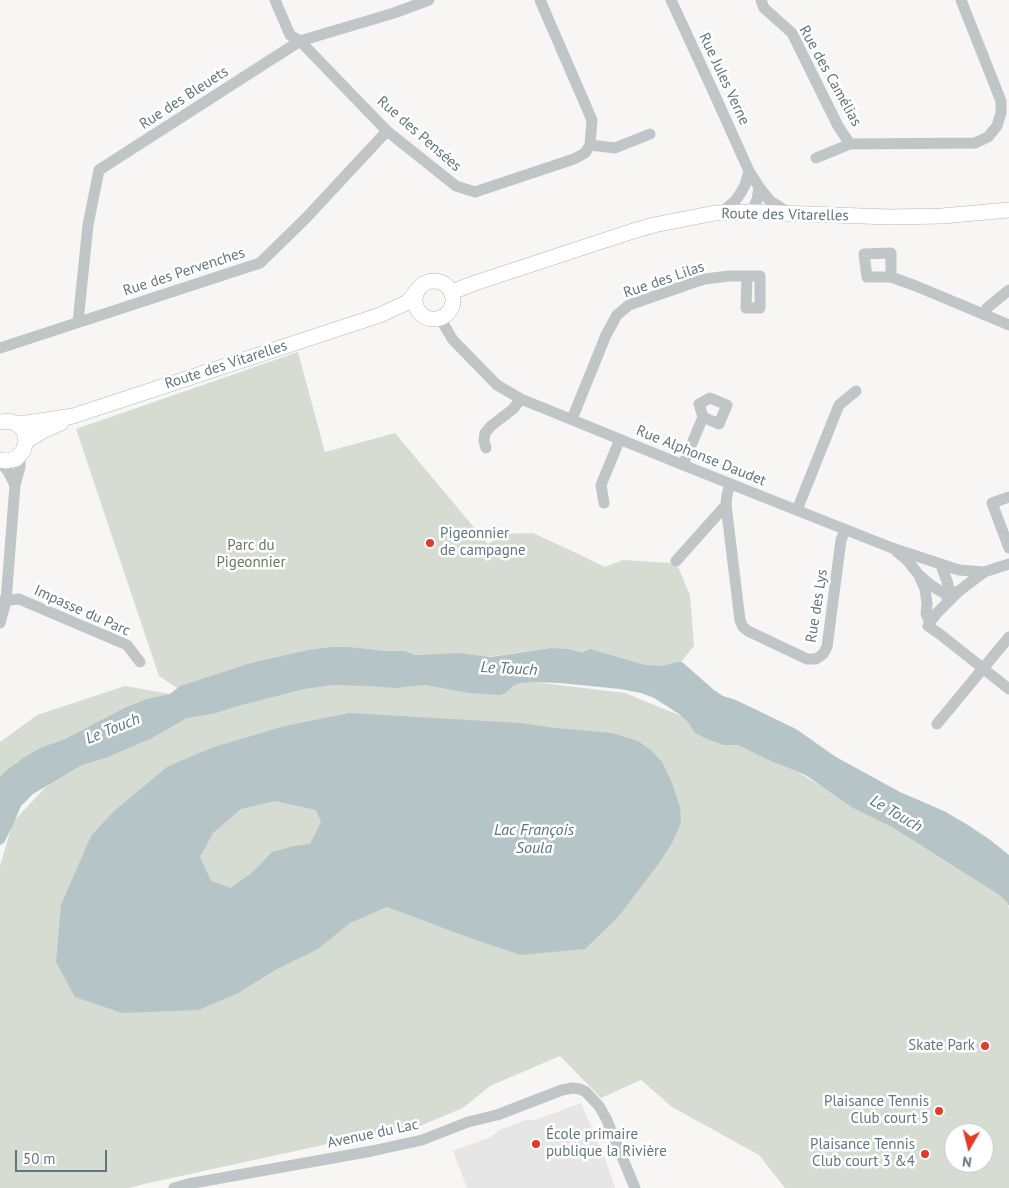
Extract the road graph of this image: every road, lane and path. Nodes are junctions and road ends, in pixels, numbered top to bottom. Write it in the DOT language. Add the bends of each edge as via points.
graph roads {
  1 [pos="275,0"];
  2 [pos="429,0"];
  3 [pos="540,0"];
  4 [pos="671,0"];
  5 [pos="761,0"];
  6 [pos="961,0"];
  7 [pos="300,41"];
  8 [pos="388,131"];
  9 [pos="650,134"];
  10 [pos="850,144"];
  11 [pos="590,145"];
  12 [pos="816,158"];
  13 [pos="749,171"];
  14 [pos="759,187"];
  15 [pos="1009,210"];
  16 [pos="751,212"];
  17 [pos="721,213"];
  18 [pos="791,214"];
  19 [pos="747,276"];
  20 [pos="890,277"];
  21 [pos="417,290"];
  22 [pos="1009,290"];
  23 [pos="452,292"];
  24 [pos="419,312"];
  25 [pos="380,314"];
  26 [pos="984,315"];
  27 [pos="443,318"];
  28 [pos="78,322"];
  29 [pos="1009,326"];
  30 [pos="0,348"];
  31 [pos="856,391"];
  32 [pos="521,398"];
  33 [pos="73,416"];
  34 [pos="703,417"];
  35 [pos="572,419"];
  36 [pos="7,422"];
  37 [pos="620,439"];
  38 [pos="23,448"];
  39 [pos="486,448"];
  40 [pos="0,461"];
  41 [pos="683,465"];
  42 [pos="730,484"];
  43 [pos="15,486"];
  44 [pos="1009,497"];
  45 [pos="604,503"];
  46 [pos="726,505"];
  47 [pos="797,510"];
  48 [pos="846,530"];
  49 [pos="892,548"];
  50 [pos="1009,548"];
  51 [pos="676,561"];
  52 [pos="1009,564"];
  53 [pos="941,565"];
  54 [pos="984,572"];
  55 [pos="918,574"];
  56 [pos="951,596"];
  57 [pos="3,601"];
  58 [pos="0,623"];
  59 [pos="929,624"];
  60 [pos="1009,637"];
  61 [pos="140,662"];
  62 [pos="983,669"];
  63 [pos="1009,689"];
  64 [pos="936,724"];
  65 [pos="174,1188"];
  66 [pos="635,1188"];
  1 -- 7 [label="street, Rue des Pensées" via="290,35"];
  2 -- 7 [label="street, Rue des Bleuets"];
  3 -- 11 [label="street" via="592,120"];
  4 -- 13 [label="street, Rue Jules Verne"];
  5 -- 10 [label="street, Rue des Camélias" via="764,8 792,33"];
  6 -- 10 [label="street, Rue des Camélias" via="1001,100 1001,113 988,137 975,143"];
  7 -- 8 [label="street, Rue des Pensées"];
  7 -- 28 [label="street, Rue des Bleuets" via="99,170 88,226"];
  8 -- 11 [label="street, Rue des Pensées" via="456,186 475,192 574,159 585,153"];
  8 -- 28 [label="street, Rue des Pervenches" via="260,263"];
  9 -- 11 [label="street" via="615,148"];
  10 -- 12 [label="street"];
  13 -- 14 [label="street, Rue Jules Verne"];
  13 -- 17 [label="street" via="746,185"];
  14 -- 16 [label="street"];
  14 -- 18 [label="street, Rue Jules Verne" via="770,202"];
  15 -- 18 [label="main road, Route des Vitarelles" via="890,217"];
  16 -- 17 [label="main road, Route des Vitarelles"];
  16 -- 18 [label="main road, Route des Vitarelles"];
  17 -- 23 [label="main road, Route des Vitarelles" via="638,230"];
  19 -- 35 [label="street, Rue des Lilas" via="700,281 629,305 611,325"];
  20 -- 26 [label="street"];
  21 -- 23 [label="main road" via="428,281 435,280 448,286"];
  21 -- 24 [label="main road" via="415,304"];
  21 -- 25 [label="main road, Route des Vitarelles" via="408,302"];
  22 -- 26 [label="street" via="986,308"];
  23 -- 27 [label="main road" via="453,307"];
  24 -- 25 [label="main road, Route des Vitarelles"];
  24 -- 27 [label="main road" via="426,318"];
  25 -- 33 [label="main road, Route des Vitarelles"];
  26 -- 29 [label="street"];
  27 -- 32 [label="street, Rue Alphonse Daudet" via="453,340 497,385"];
  28 -- 30 [label="street, Rue des Pervenches"];
  31 -- 47 [label="street" via="839,404"];
  32 -- 35 [label="street, Rue Alphonse Daudet"];
  32 -- 39 [label="street" via="485,433"];
  33 -- 36 [label="main road, Route des Vitarelles" via="27,423"];
  33 -- 38 [label="main road, Route des Vitarelles" via="43,431"];
  34 -- 41 [label="street"];
  35 -- 37 [label="street, Rue Alphonse Daudet"];
  36 -- 38 [label="main road" via="24,431"];
  37 -- 41 [label="street, Rue Alphonse Daudet"];
  37 -- 45 [label="street" via="601,485"];
  38 -- 40 [label="main road, Route des Vitarelles" via="11,460"];
  38 -- 43 [label="street"];
  40 -- 43 [label="street"];
  41 -- 42 [label="street, Rue Alphonse Daudet"];
  42 -- 46 [label="street, Rue des Lys"];
  42 -- 47 [label="street, Rue Alphonse Daudet"];
  43 -- 57 [label="street"];
  44 -- 50 [label="street" via="992,503"];
  46 -- 48 [label="street, Rue des Lys" via="743,627 807,659 816,659 827,648 841,540"];
  46 -- 51 [label="street"];
  47 -- 48 [label="street, Rue Alphonse Daudet"];
  48 -- 49 [label="street, Rue Alphonse Daudet"];
  49 -- 53 [label="street, Rue Alphonse Daudet"];
  49 -- 55 [label="street"];
  52 -- 54 [label="street"];
  53 -- 54 [label="street, Rue Alphonse Daudet"];
  53 -- 56 [label="street"];
  54 -- 56 [label="street"];
  55 -- 56 [label="street"];
  55 -- 59 [label="street" via="925,589"];
  56 -- 59 [label="street"];
  57 -- 58 [label="street"];
  57 -- 61 [label="street, Impasse du Parc" via="19,599 127,645"];
  59 -- 62 [label="street"];
  60 -- 62 [label="street"];
  62 -- 63 [label="street"];
  62 -- 64 [label="street"];
  65 -- 66 [label="street, Avenue du Lac" via="422,1140 572,1088 586,1092 599,1106"];
}
